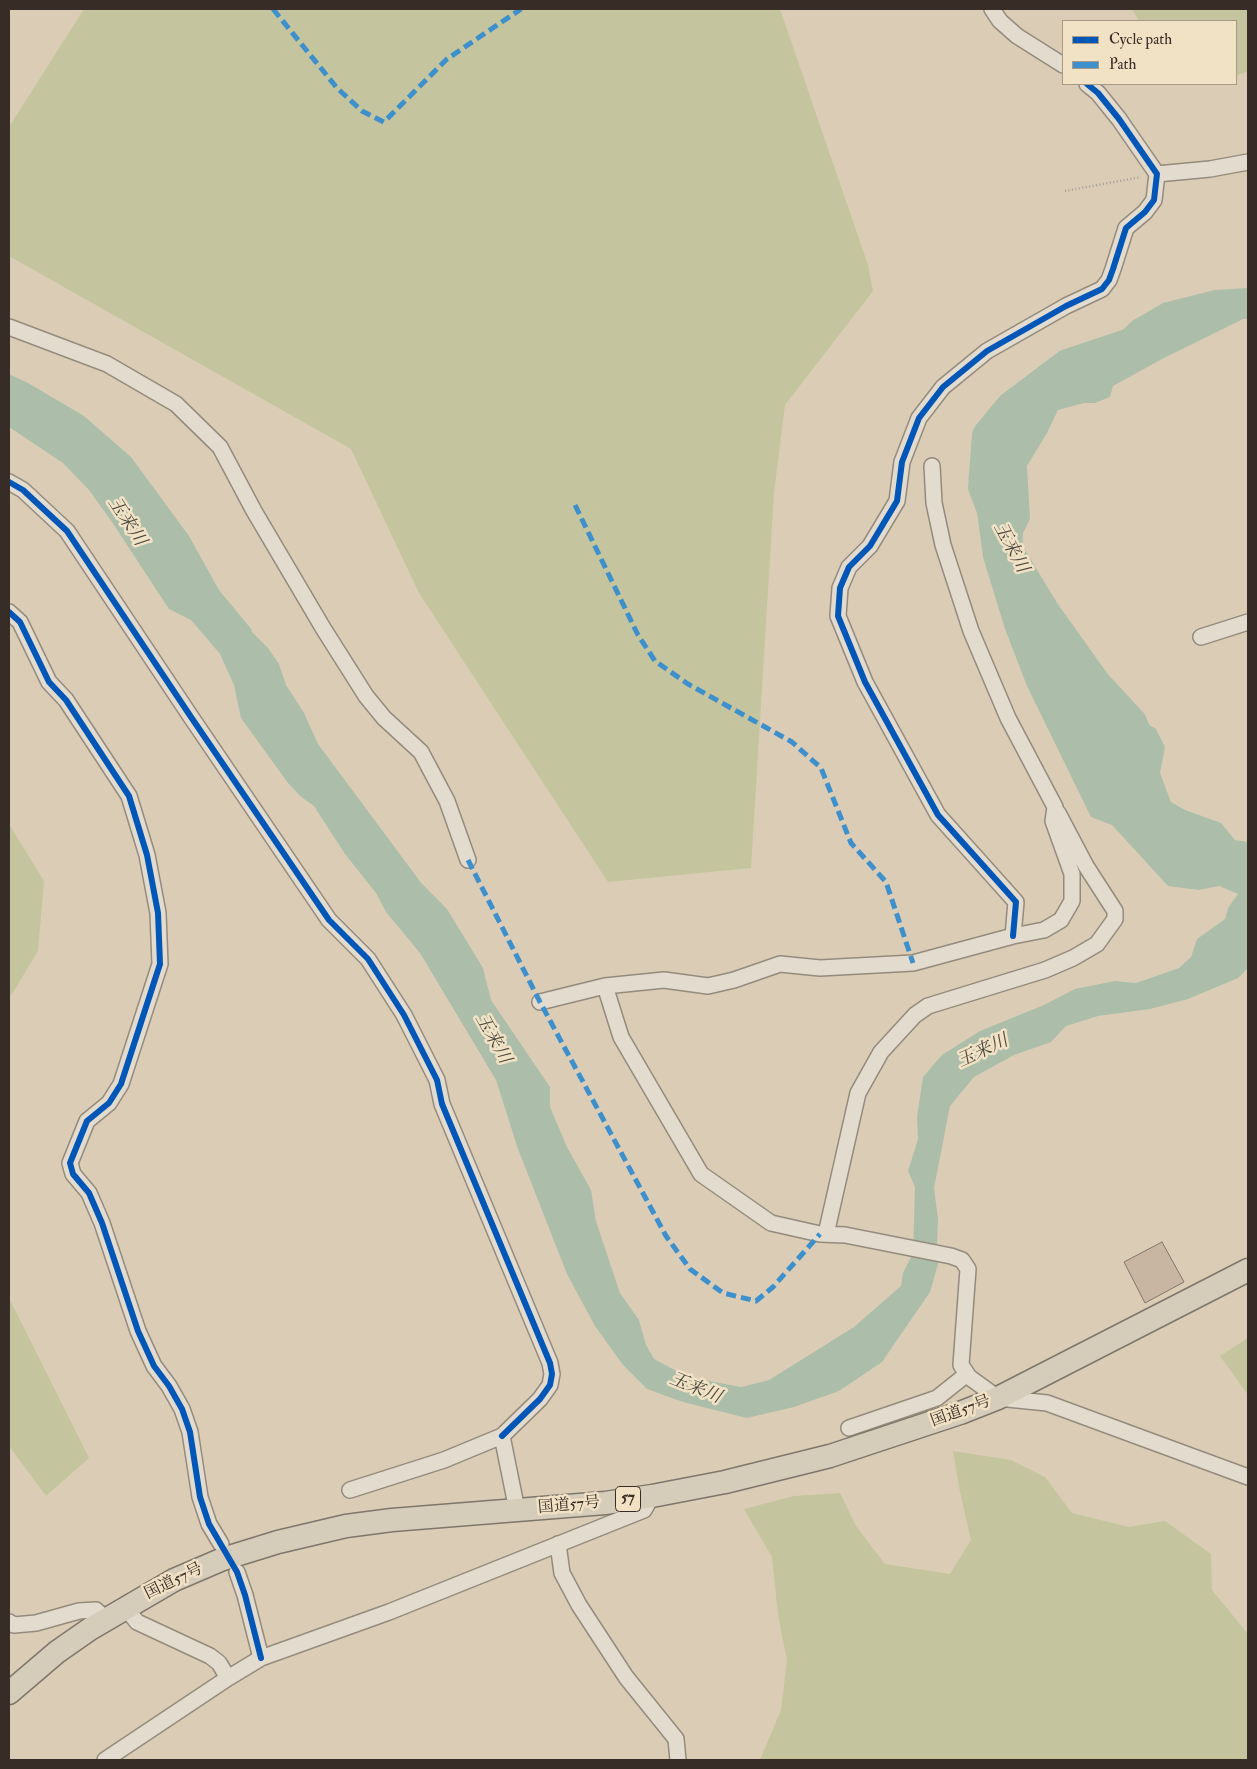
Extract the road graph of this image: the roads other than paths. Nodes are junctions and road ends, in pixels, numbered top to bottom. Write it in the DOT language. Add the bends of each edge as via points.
graph roads {
  1 [pos="992,9"];
  2 [pos="1062,64"];
  3 [pos="1088,85"];
  4 [pos="1248,162"];
  5 [pos="1210,169"];
  6 [pos="1248,173"];
  7 [pos="1157,174"];
  8 [pos="9,327"];
  9 [pos="932,466"];
  10 [pos="9,482"];
  11 [pos="9,612"];
  12 [pos="1248,622"];
  13 [pos="1201,636"];
  14 [pos="1055,807"];
  15 [pos="468,860"];
  16 [pos="1013,936"];
  17 [pos="605,986"];
  18 [pos="540,1002"];
  19 [pos="826,1234"];
  20 [pos="1248,1270"];
  21 [pos="967,1374"];
  22 [pos="998,1398"];
  23 [pos="849,1428"];
  24 [pos="502,1436"];
  25 [pos="1248,1477"];
  26 [pos="350,1490"];
  27 [pos="652,1496"];
  28 [pos="517,1510"];
  29 [pos="221,1544"];
  30 [pos="558,1544"];
  31 [pos="237,1572"];
  32 [pos="125,1607"];
  33 [pos="106,1619"];
  34 [pos="9,1622"];
  35 [pos="261,1658"];
  36 [pos="228,1678"];
  37 [pos="9,1693"];
  38 [pos="105,1760"];
  39 [pos="678,1760"];
  1 -- 2 [label="street" via="1017,36"];
  3 -- 7 [label="street" via="1119,119"];
  4 -- 5 [label="street"];
  5 -- 6 [label="street"];
  5 -- 7 [label="street"];
  7 -- 16 [label="street" via="1154,200 1126,228 1109,280 1102,289 988,351 943,387 925,410 902,462 897,501 870,546 849,567 840,588 838,616 865,682 938,815 1016,902"];
  8 -- 15 [label="street" via="107,364 176,404 220,447 254,511 366,696 384,718 421,752 446,801"];
  9 -- 14 [label="street" via="934,503 943,545 970,631 1008,718"];
  10 -- 24 [label="street" via="23,490 67,531 329,920 368,959 404,1015 437,1080 442,1104 550,1364 550,1385"];
  11 -- 29 [label="street" via="20,622 49,682 66,700 129,796 147,855 158,912 160,964 121,1084 109,1103 87,1121 70,1163 73,1174 89,1194 102,1223 138,1331 154,1366 182,1409 190,1432 200,1497 209,1524"];
  12 -- 13 [label="street"];
  14 -- 16 [label="street" via="1053,821 1072,874 1072,901 1061,920 1044,930"];
  14 -- 19 [label="street" via="1086,866 1115,911 1115,919 1097,944 1072,958 1045,970 928,1006 915,1015 881,1052 858,1094"];
  16 -- 17 [label="street" via="914,963 820,968 780,964 708,986 664,980"];
  17 -- 18 [label="street"];
  17 -- 19 [label="street" via="621,1037 701,1174 771,1223"];
  19 -- 21 [label="street" via="845,1235 962,1260 968,1270 961,1364"];
  20 -- 22 [label="highway, 国道57号 / 57"];
  21 -- 22 [label="street"];
  21 -- 23 [label="street" via="938,1398"];
  22 -- 25 [label="street" via="1047,1403"];
  22 -- 27 [label="highway, 国道57号 / 57" via="960,1414 830,1456"];
  24 -- 26 [label="street" via="444,1460"];
  24 -- 28 [label="street"];
  27 -- 28 [label="highway, 国道57号 / 57"];
  27 -- 30 [label="street" via="644,1510"];
  28 -- 32 [label="highway, 国道57号 / 57" via="392,1520 311,1533 223,1559 174,1580"];
  30 -- 35 [label="street" via="390,1612"];
  30 -- 39 [label="street" via="562,1573 579,1605 626,1677 676,1739"];
  31 -- 35 [label="street"];
  32 -- 33 [label="highway, 国道57号 / 57"];
  32 -- 36 [label="street" via="137,1622 210,1656 219,1663"];
  33 -- 34 [label="street" via="96,1610 79,1610 36,1623 14,1625"];
  33 -- 37 [label="highway, 国道57号 / 57" via="57,1652"];
  35 -- 36 [label="street"];
  36 -- 38 [label="street"];
}
